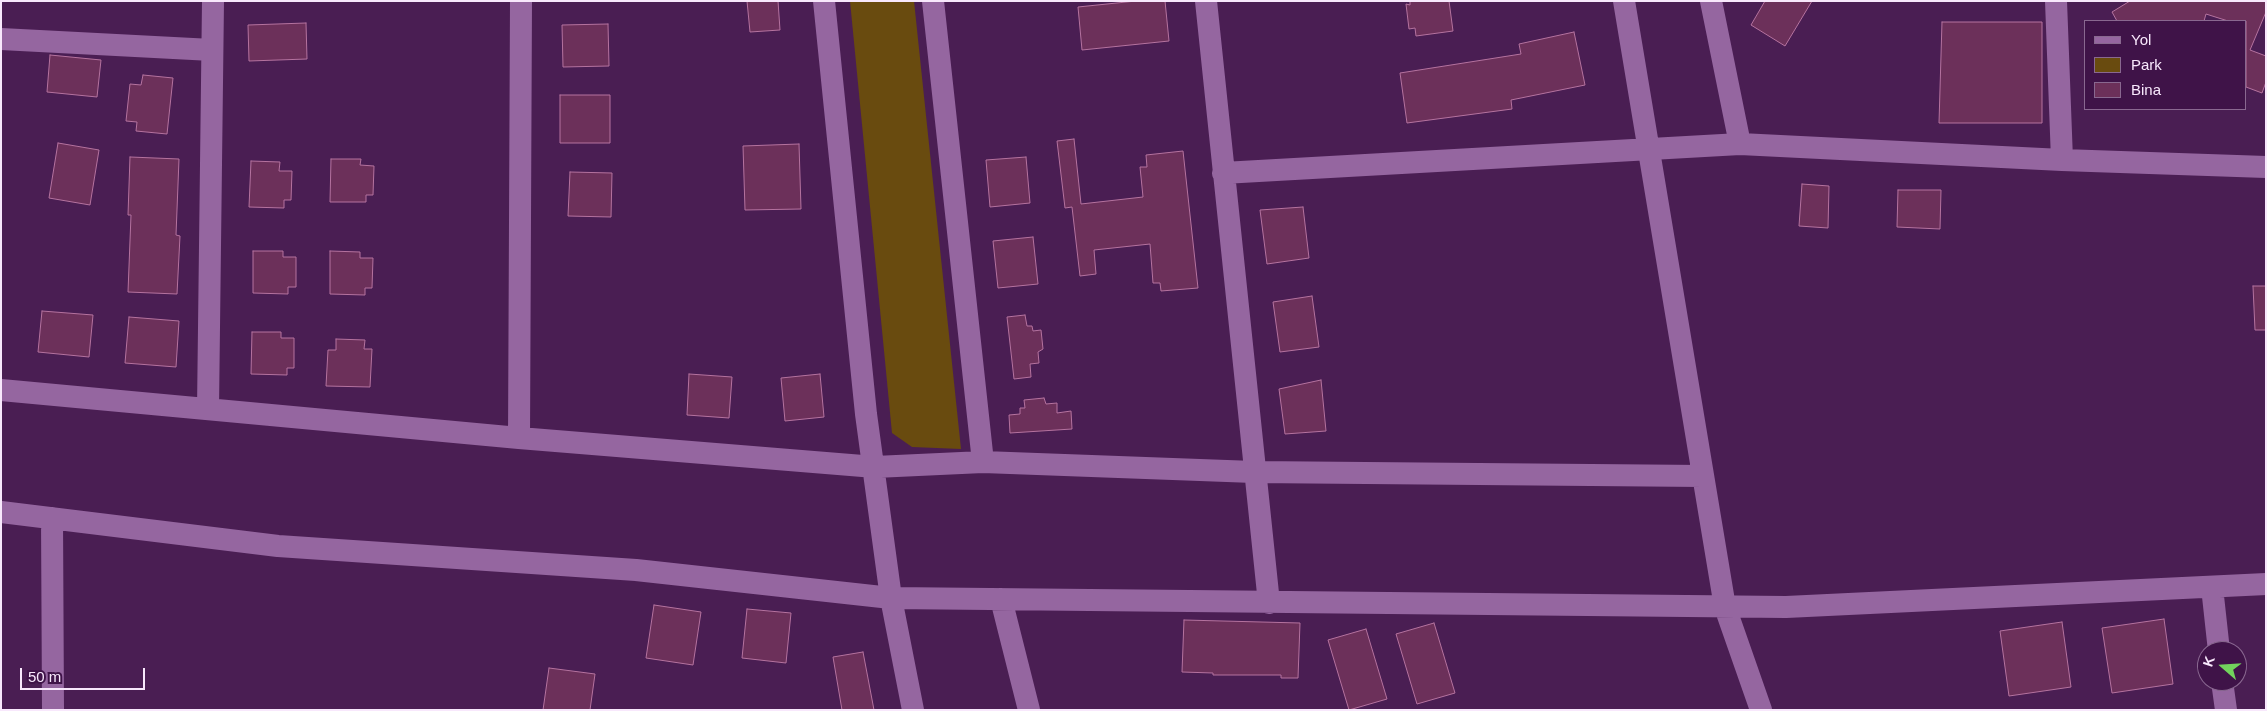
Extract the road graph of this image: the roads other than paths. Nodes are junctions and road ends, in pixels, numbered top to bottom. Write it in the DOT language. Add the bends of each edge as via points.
graph roads {
  1 [pos="212,1"];
  2 [pos="521,1"];
  3 [pos="824,1"];
  4 [pos="933,1"];
  5 [pos="1206,1"];
  6 [pos="1624,1"];
  7 [pos="1711,1"];
  8 [pos="2056,1"];
  9 [pos="1,39"];
  10 [pos="212,50"];
  11 [pos="1740,144"];
  12 [pos="1649,148"];
  13 [pos="2062,160"];
  14 [pos="2266,166"];
  15 [pos="1223,173"];
  16 [pos="1,390"];
  17 [pos="208,409"];
  18 [pos="519,438"];
  19 [pos="983,462"];
  20 [pos="875,467"];
  21 [pos="1254,472"];
  22 [pos="1704,476"];
  23 [pos="1,512"];
  24 [pos="52,518"];
  25 [pos="2266,584"];
  26 [pos="2212,587"];
  27 [pos="891,598"];
  28 [pos="1000,599"];
  29 [pos="1269,603"];
  30 [pos="1726,606"];
  31 [pos="2218,641"];
  32 [pos="2223,691"];
  33 [pos="53,710"];
  34 [pos="914,710"];
  35 [pos="1029,710"];
  36 [pos="1761,710"];
  37 [pos="2226,710"];
  1 -- 10 [label="street"];
  2 -- 18 [label="street"];
  3 -- 20 [label="street" via="866,414"];
  4 -- 19 [label="street"];
  5 -- 15 [label="street"];
  6 -- 12 [label="street"];
  7 -- 11 [label="street"];
  8 -- 13 [label="street"];
  9 -- 10 [label="street"];
  10 -- 17 [label="street"];
  11 -- 12 [label="street"];
  11 -- 13 [label="street"];
  12 -- 15 [label="street"];
  12 -- 22 [label="street"];
  13 -- 14 [label="street"];
  15 -- 21 [label="street"];
  16 -- 17 [label="street"];
  17 -- 18 [label="street"];
  18 -- 20 [label="street"];
  19 -- 20 [label="street"];
  19 -- 21 [label="street"];
  20 -- 27 [label="street"];
  21 -- 22 [label="street"];
  21 -- 29 [label="street"];
  22 -- 30 [label="street"];
  23 -- 24 [label="street"];
  24 -- 27 [label="street" via="278,546 636,570"];
  24 -- 33 [label="street"];
  25 -- 26 [label="street"];
  26 -- 30 [label="street" via="1786,607"];
  26 -- 31 [label="street"];
  27 -- 28 [label="street"];
  27 -- 34 [label="street"];
  28 -- 29 [label="street"];
  28 -- 35 [label="street"];
  29 -- 30 [label="street"];
  30 -- 36 [label="street"];
  32 -- 37 [label="street"];
}
